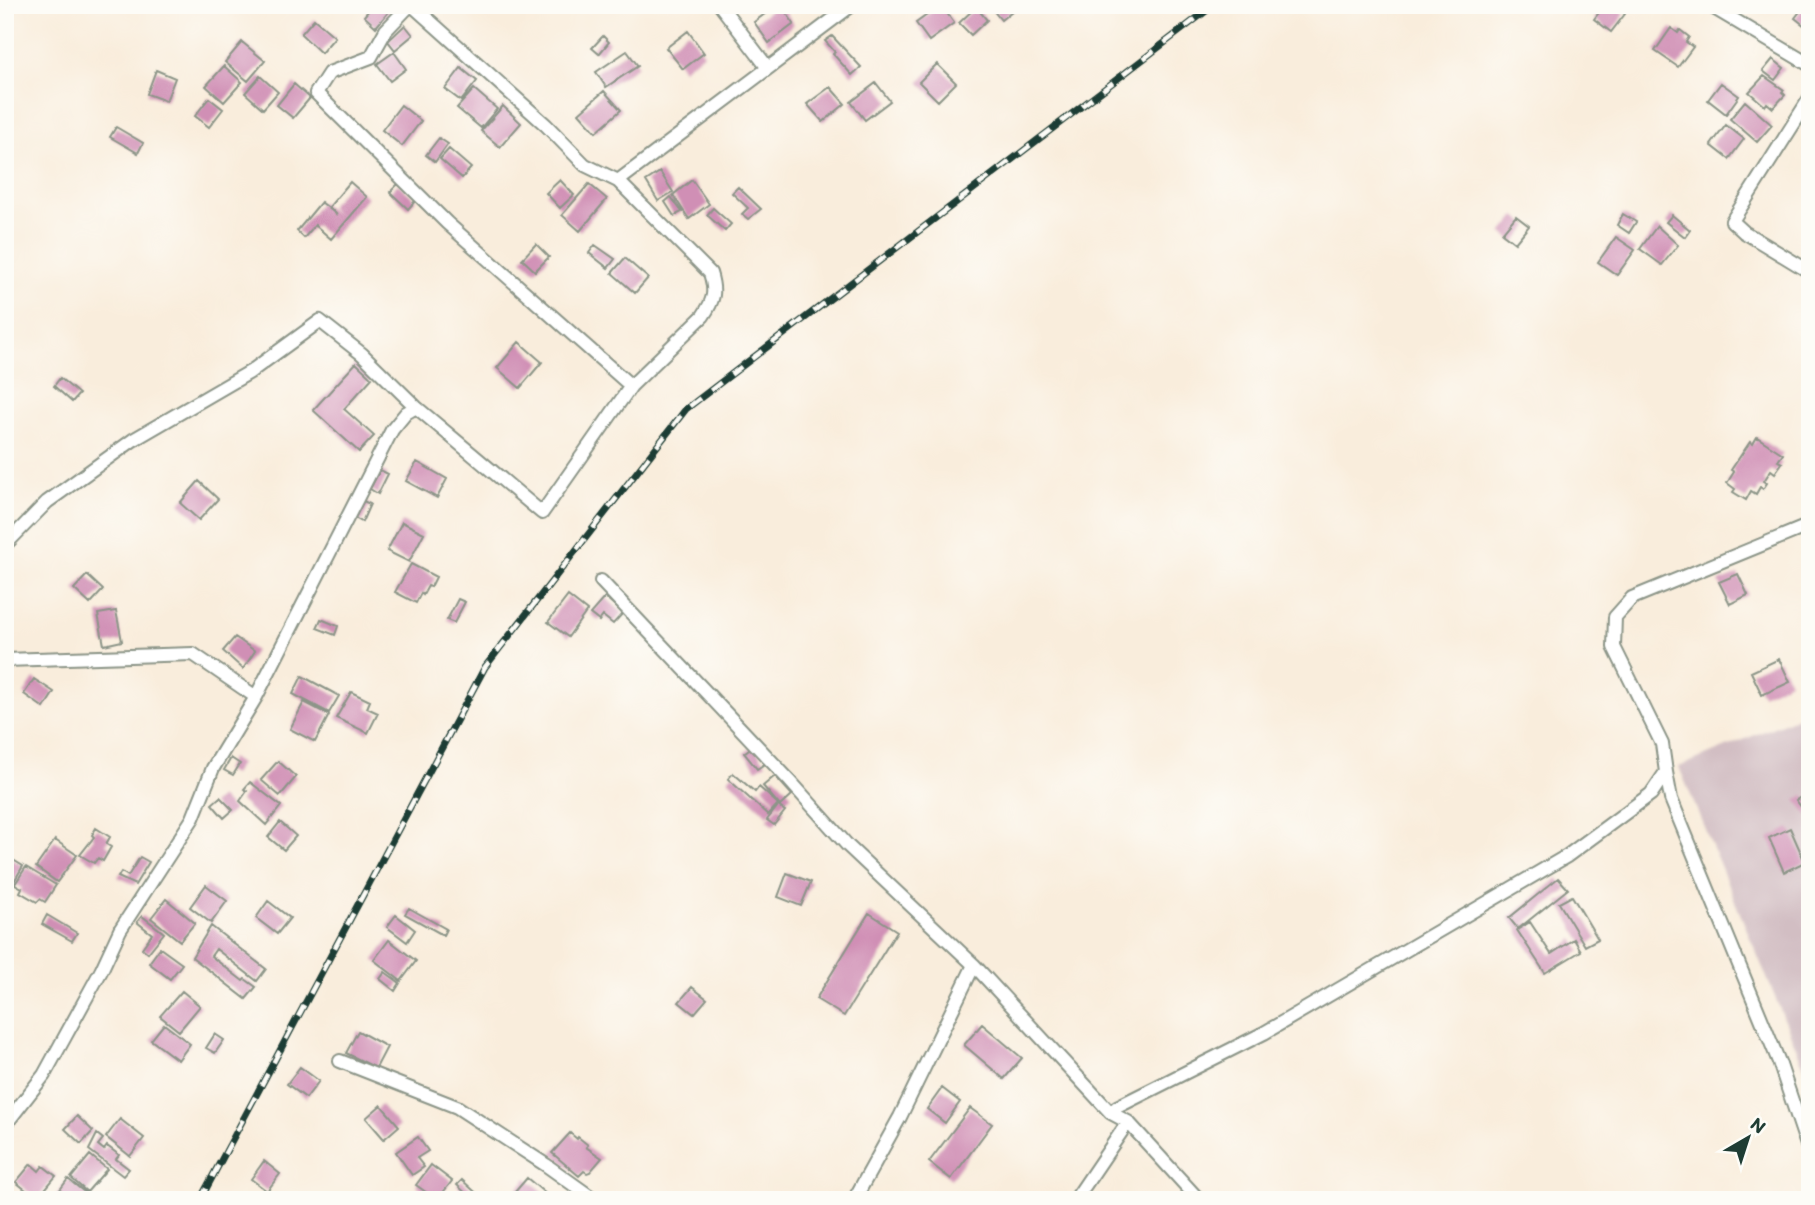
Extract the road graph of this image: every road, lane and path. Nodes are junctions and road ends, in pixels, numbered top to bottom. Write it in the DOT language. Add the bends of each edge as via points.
graph roads {
  1 [pos="411,5"];
  2 [pos="720,5"];
  3 [pos="852,5"];
  4 [pos="1709,5"];
  5 [pos="1810,65"];
  6 [pos="768,68"];
  7 [pos="1810,98"];
  8 [pos="618,181"];
  9 [pos="1810,272"];
  10 [pos="631,386"];
  11 [pos="416,407"];
  12 [pos="1810,525"];
  13 [pos="5,545"];
  14 [pos="601,582"];
  15 [pos="5,660"];
  16 [pos="256,697"];
  17 [pos="1666,772"];
  18 [pos="974,965"];
  19 [pos="340,1061"];
  20 [pos="1111,1113"];
  21 [pos="1128,1122"];
  22 [pos="5,1125"];
  23 [pos="1810,1154"];
  24 [pos="595,1200"];
  25 [pos="854,1200"];
  26 [pos="1075,1200"];
  27 [pos="1199,1200"];
  1 -- 8 [label="street" via="585,165"];
  1 -- 10 [label="street" via="386,30 371,57 329,73 316,93 447,223"];
  2 -- 6 [label="street"];
  3 -- 6 [label="street"];
  4 -- 5 [label="street"];
  6 -- 8 [label="street"];
  7 -- 9 [label="street" via="1732,221"];
  8 -- 10 [label="street" via="710,274 715,289 703,316"];
  10 -- 11 [label="street" via="542,513"];
  11 -- 13 [label="street" via="320,321 250,372 133,440 47,502"];
  11 -- 16 [label="street" via="392,430"];
  12 -- 17 [label="street" via="1633,598 1615,617 1614,647 1662,744"];
  14 -- 18 [label="street" via="848,846"];
  15 -- 16 [label="street" via="193,654"];
  16 -- 22 [label="street" via="213,768 193,818 120,930 44,1074"];
  17 -- 20 [label="street" via="1651,794 1567,856 1264,1032"];
  17 -- 23 [label="street" via="1671,799 1779,1062"];
  18 -- 20 [label="street"];
  18 -- 25 [label="street"];
  19 -- 24 [label="street" via="457,1107"];
  20 -- 21 [label="street"];
  21 -- 26 [label="street"];
  21 -- 27 [label="street"];
}
